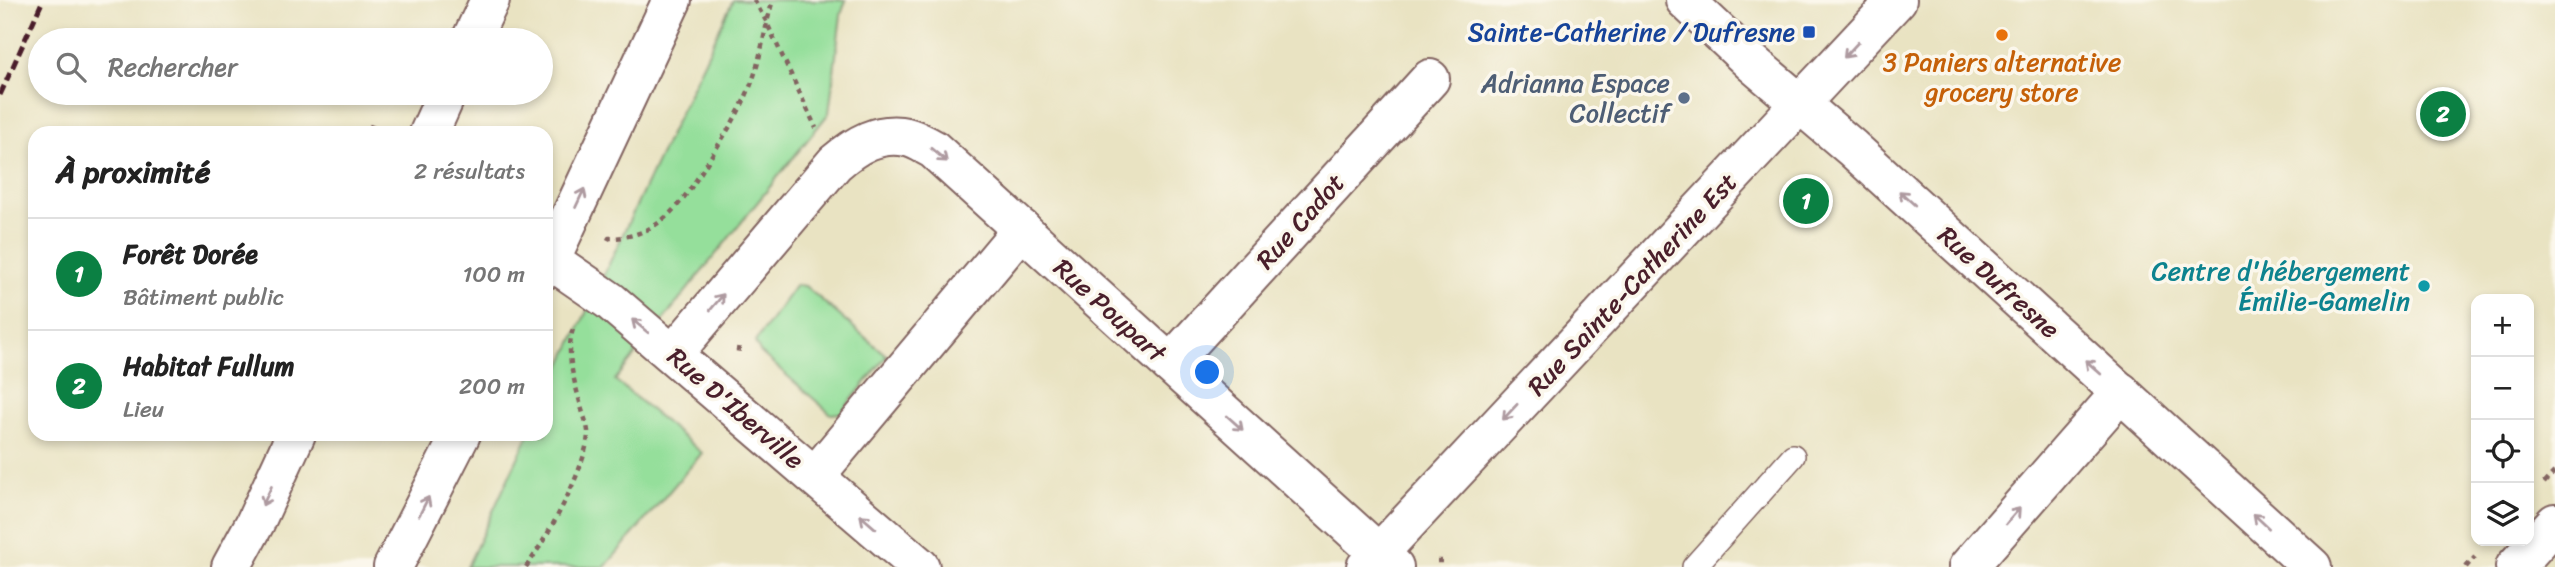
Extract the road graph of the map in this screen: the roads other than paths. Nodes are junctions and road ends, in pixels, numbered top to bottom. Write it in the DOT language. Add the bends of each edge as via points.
graph roads {
  1 [pos="490,0"];
  2 [pos="672,0"];
  3 [pos="1685,0"];
  4 [pos="1897,0"];
  5 [pos="477,28"];
  6 [pos="1430,79"];
  7 [pos="1801,103"];
  8 [pos="442,105"];
  9 [pos="432,126"];
  10 [pos="1021,229"];
  11 [pos="553,251"];
  12 [pos="553,265"];
  13 [pos="673,354"];
  14 [pos="1170,364"];
  15 [pos="2121,392"];
  16 [pos="293,441"];
  17 [pos="457,441"];
  18 [pos="1793,456"];
  19 [pos="815,476"];
  20 [pos="2555,523"];
  21 [pos="1379,563"];
  22 [pos="231,567"];
  23 [pos="393,567"];
  24 [pos="920,567"];
  25 [pos="1695,567"];
  26 [pos="1968,567"];
  27 [pos="2312,567"];
  28 [pos="2515,567"];
  1 -- 5 [label="street"];
  11 -- 2 [label="street, one-way"];
  3 -- 7 [label="street, Rue Dufresne"];
  4 -- 7 [label="street, Rue Sainte-Catherine Est, one-way"];
  6 -- 14 [label="street, Rue Cadot"];
  15 -- 7 [label="street, Rue Dufresne, one-way"];
  7 -- 21 [label="street, Rue Sainte-Catherine Est, one-way"];
  8 -- 9 [label="street"];
  13 -- 10 [label="street, Rue Poupart, one-way" via="835,163 855,146 876,137 908,137 933,149"];
  10 -- 14 [label="street, Rue Poupart"];
  10 -- 19 [label="street"];
  13 -- 12 [label="street, Rue D'Iberville, one-way" via="611,301"];
  13 -- 19 [label="street, Rue D'Iberville"];
  14 -- 21 [label="street, Rue Poupart, one-way"];
  26 -- 15 [label="street, one-way"];
  27 -- 15 [label="street, Rue Dufresne, one-way"];
  16 -- 22 [label="street, one-way"];
  23 -- 17 [label="street, one-way"];
  18 -- 25 [label="lane"];
  24 -- 19 [label="street, Rue D'Iberville, one-way"];
  20 -- 28 [label="street"];
}
